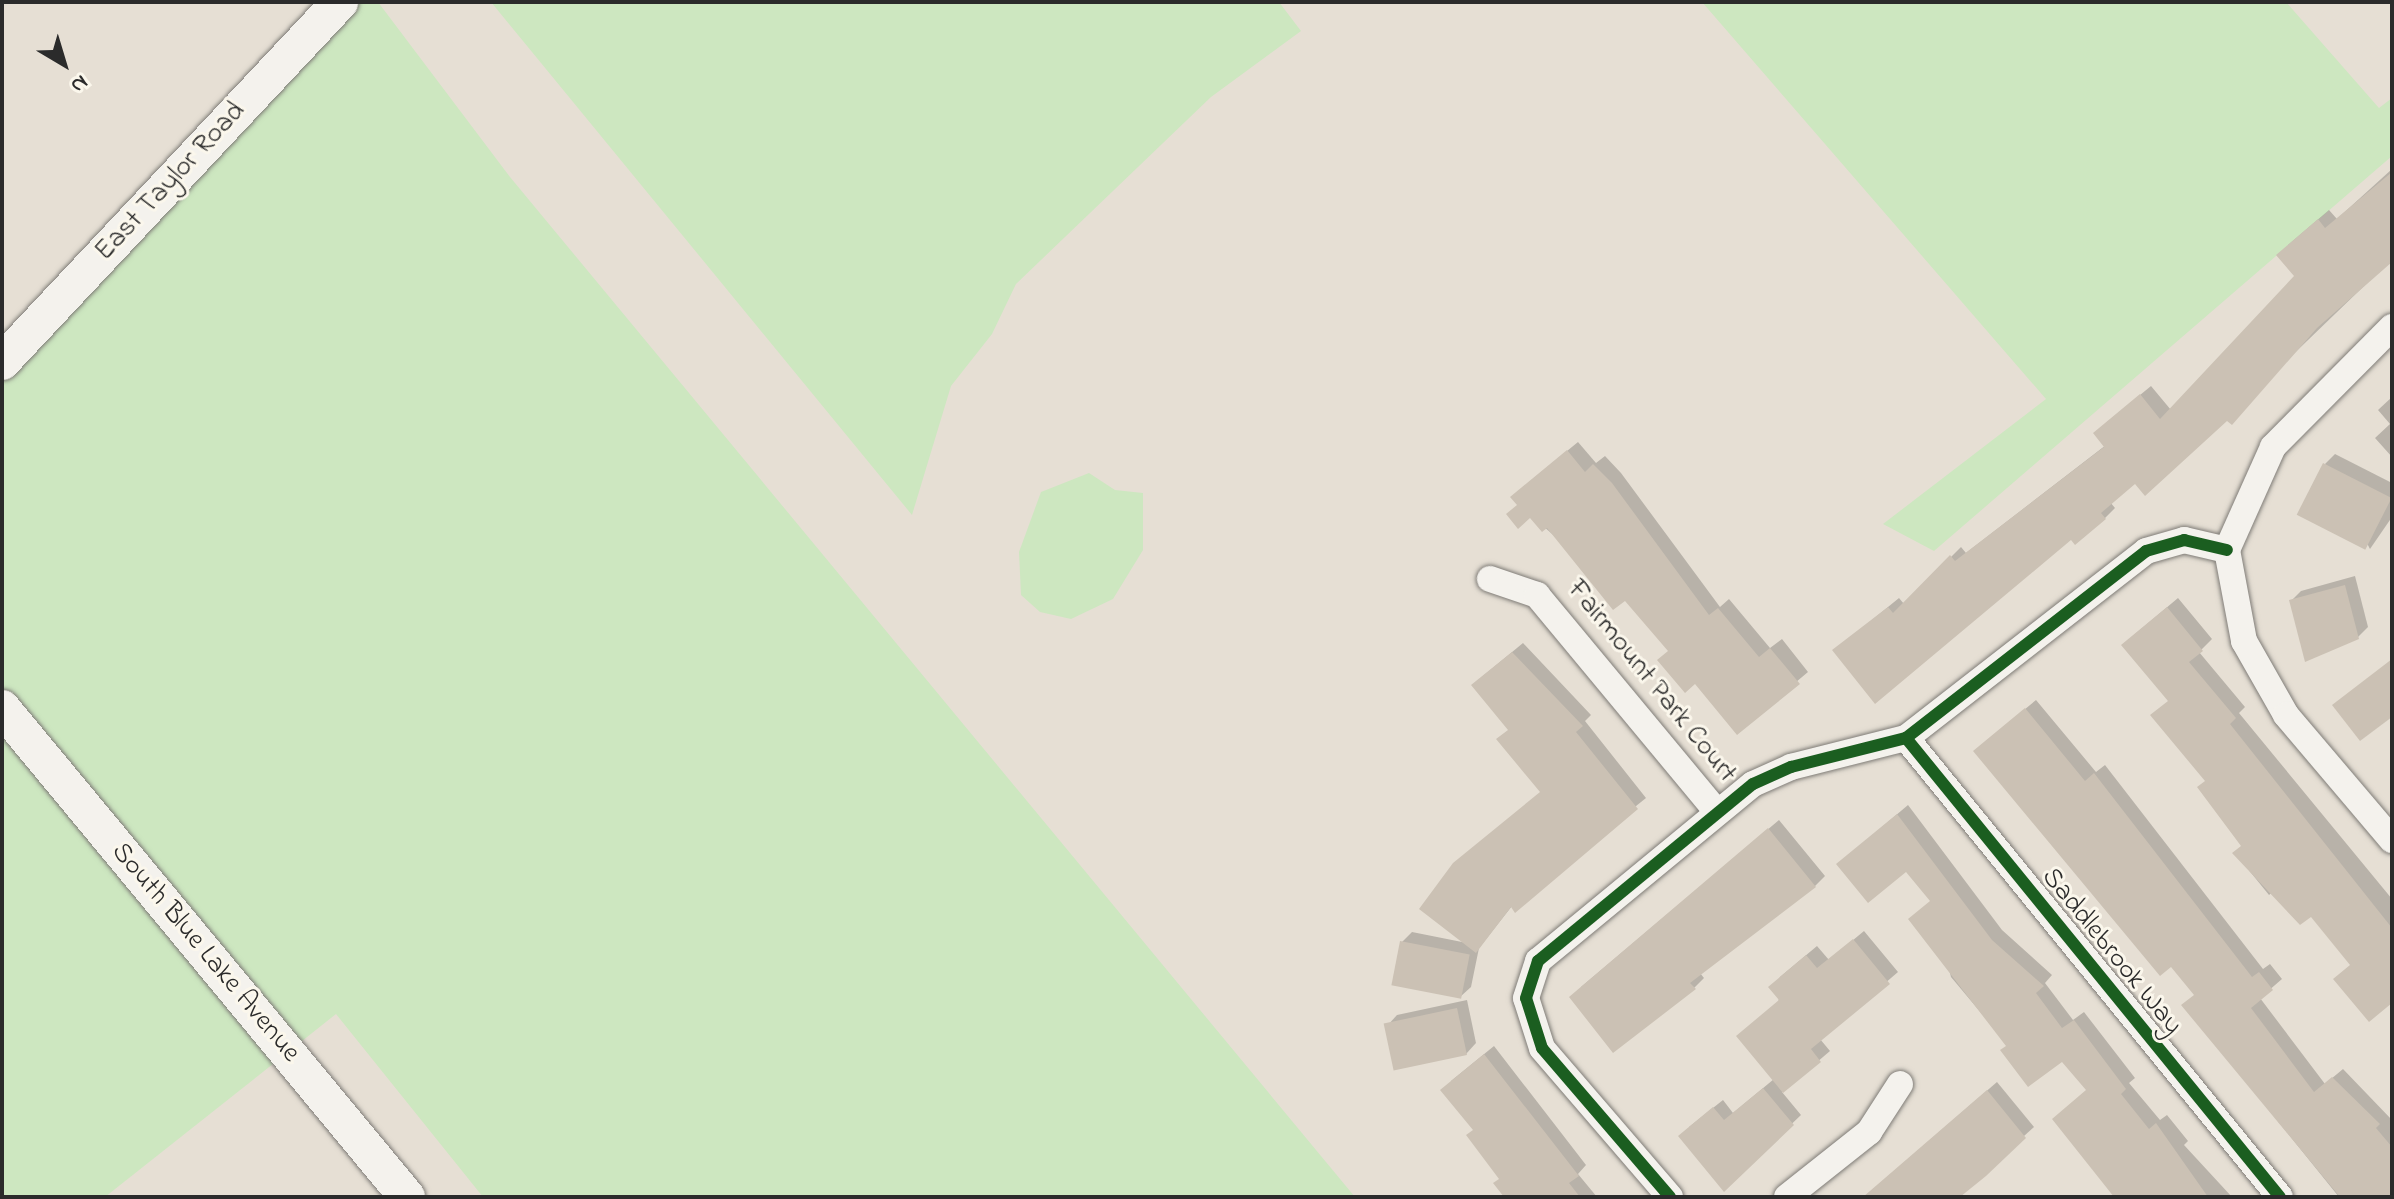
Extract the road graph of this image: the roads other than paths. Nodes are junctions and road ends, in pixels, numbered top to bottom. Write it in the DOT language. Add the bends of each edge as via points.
graph roads {
  1 [pos="340,2"];
  2 [pos="2392,327"];
  3 [pos="2,362"];
  4 [pos="2227,550"];
  5 [pos="1490,579"];
  6 [pos="2,708"];
  7 [pos="1906,738"];
  8 [pos="1717,812"];
  9 [pos="2392,840"];
  10 [pos="1900,1084"];
  11 [pos="407,1197"];
  12 [pos="1670,1197"];
  13 [pos="1787,1197"];
  14 [pos="2280,1197"];
  1 -- 3 [label="main road, East Taylor Road"];
  2 -- 4 [label="street" via="2273,447"];
  4 -- 7 [label="street" via="2184,540 2146,551"];
  4 -- 9 [label="street" via="2244,641 2286,715"];
  5 -- 8 [label="street, Fairmount Park Court" via="1537,595"];
  6 -- 11 [label="main road, South Blue Lake Avenue"];
  7 -- 8 [label="street" via="1791,767"];
  7 -- 14 [label="street, Saddlebrook Way"];
  8 -- 12 [label="street" via="1576,922 1538,961 1526,998 1542,1048"];
  10 -- 13 [label="street" via="1869,1132"];
}
